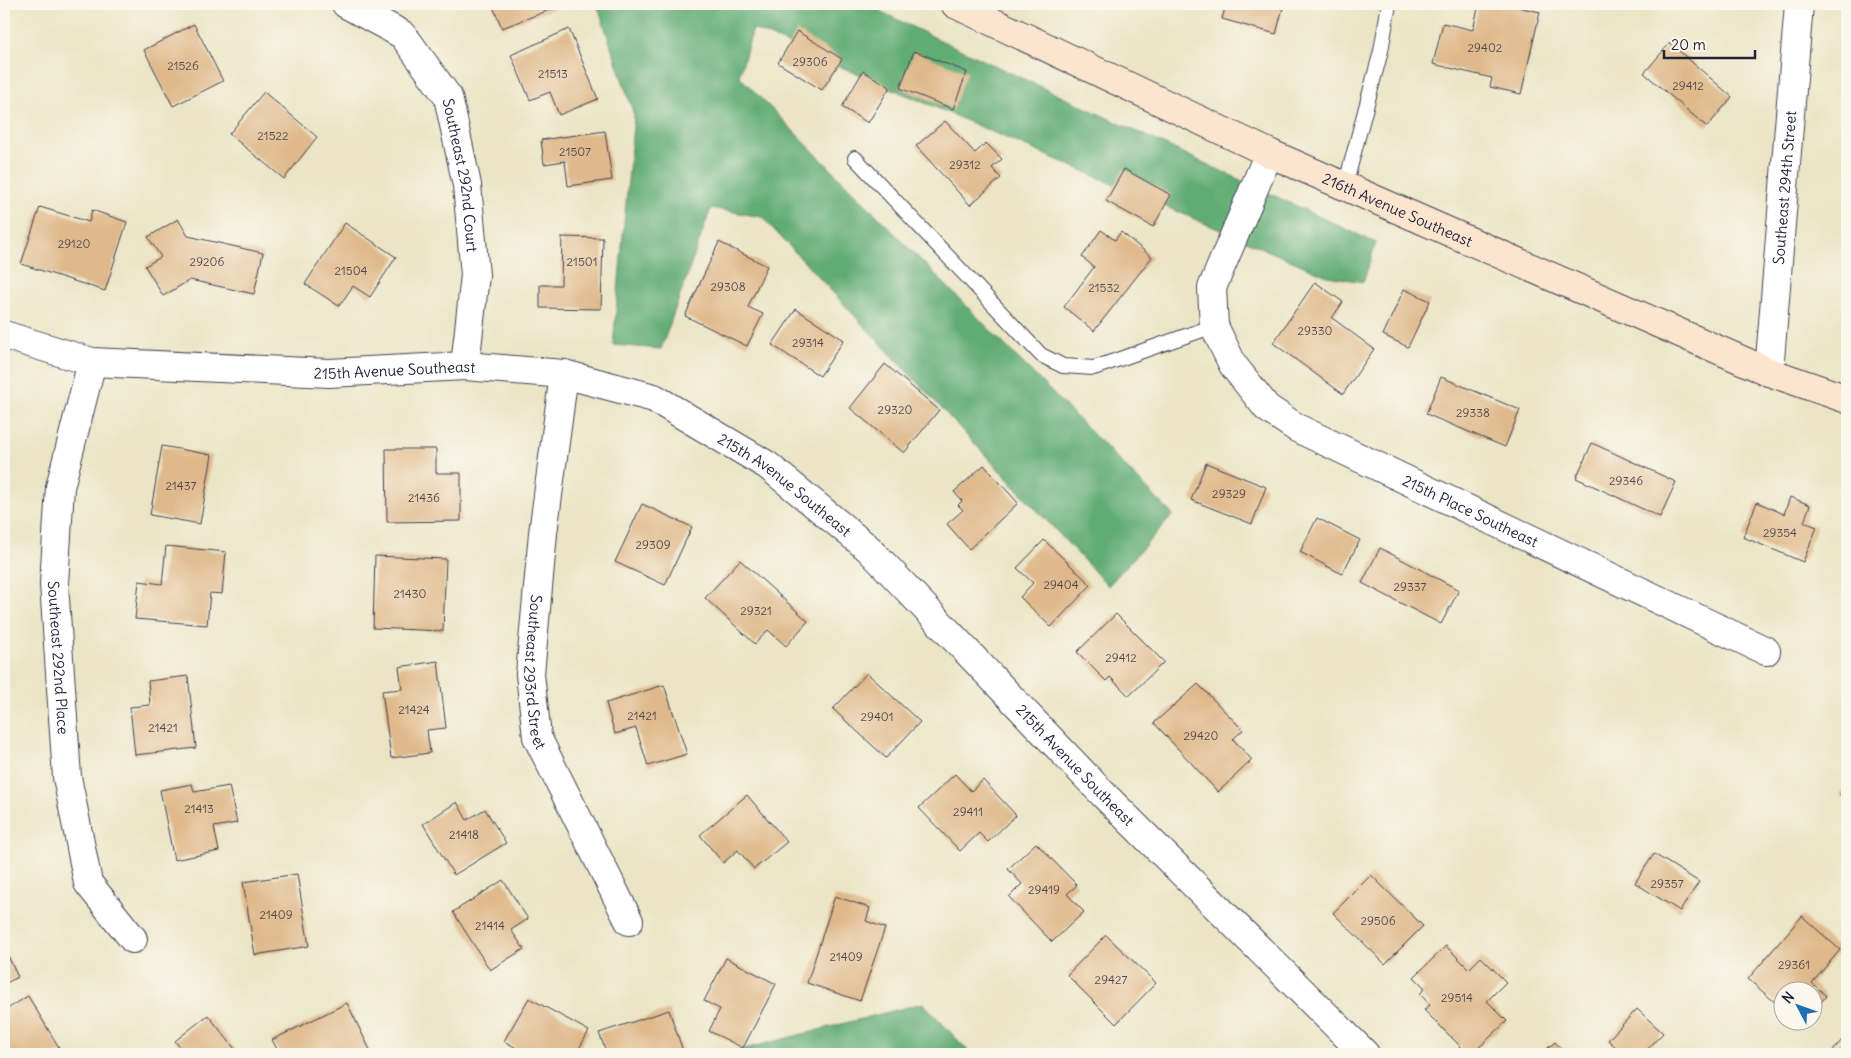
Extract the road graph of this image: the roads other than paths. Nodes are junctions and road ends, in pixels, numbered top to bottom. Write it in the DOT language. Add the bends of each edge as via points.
graph roads {
  1 [pos="346,4"];
  2 [pos="955,4"];
  3 [pos="1389,4"];
  4 [pos="1799,4"];
  5 [pos="1269,153"];
  6 [pos="855,158"];
  7 [pos="1345,186"];
  8 [pos="1214,326"];
  9 [pos="4,335"];
  10 [pos="92,362"];
  11 [pos="465,366"];
  12 [pos="1769,372"];
  13 [pos="564,374"];
  14 [pos="1847,399"];
  15 [pos="1766,651"];
  16 [pos="629,921"];
  17 [pos="133,939"];
  18 [pos="1365,1054"];
  1 -- 11 [label="street, Southeast 292nd Court" via="403,35 448,97 467,185 475,275"];
  2 -- 5 [label="street, 216th Avenue Southeast"];
  3 -- 7 [label="lane" via="1381,52"];
  4 -- 12 [label="street, Southeast 294th Street"];
  5 -- 7 [label="street, 216th Avenue Southeast"];
  5 -- 8 [label="street" via="1212,288"];
  6 -- 8 [label="lane" via="1041,355 1063,366 1094,368"];
  7 -- 12 [label="street, 216th Avenue Southeast"];
  8 -- 15 [label="street, 215th Place Southeast" via="1233,366 1268,408 1297,428"];
  9 -- 10 [label="street, 215th Avenue Southeast"];
  10 -- 11 [label="street, 215th Avenue Southeast" via="329,373"];
  10 -- 17 [label="street, Southeast 292nd Place" via="59,497 54,584 67,777 88,883"];
  11 -- 13 [label="street, 215th Avenue Southeast"];
  12 -- 14 [label="street, 216th Avenue Southeast"];
  13 -- 16 [label="street, Southeast 293rd Street" via="543,533 530,674 537,737"];
  13 -- 18 [label="street, 215th Avenue Southeast" via="654,398 767,465 869,549 1102,793"];
}
